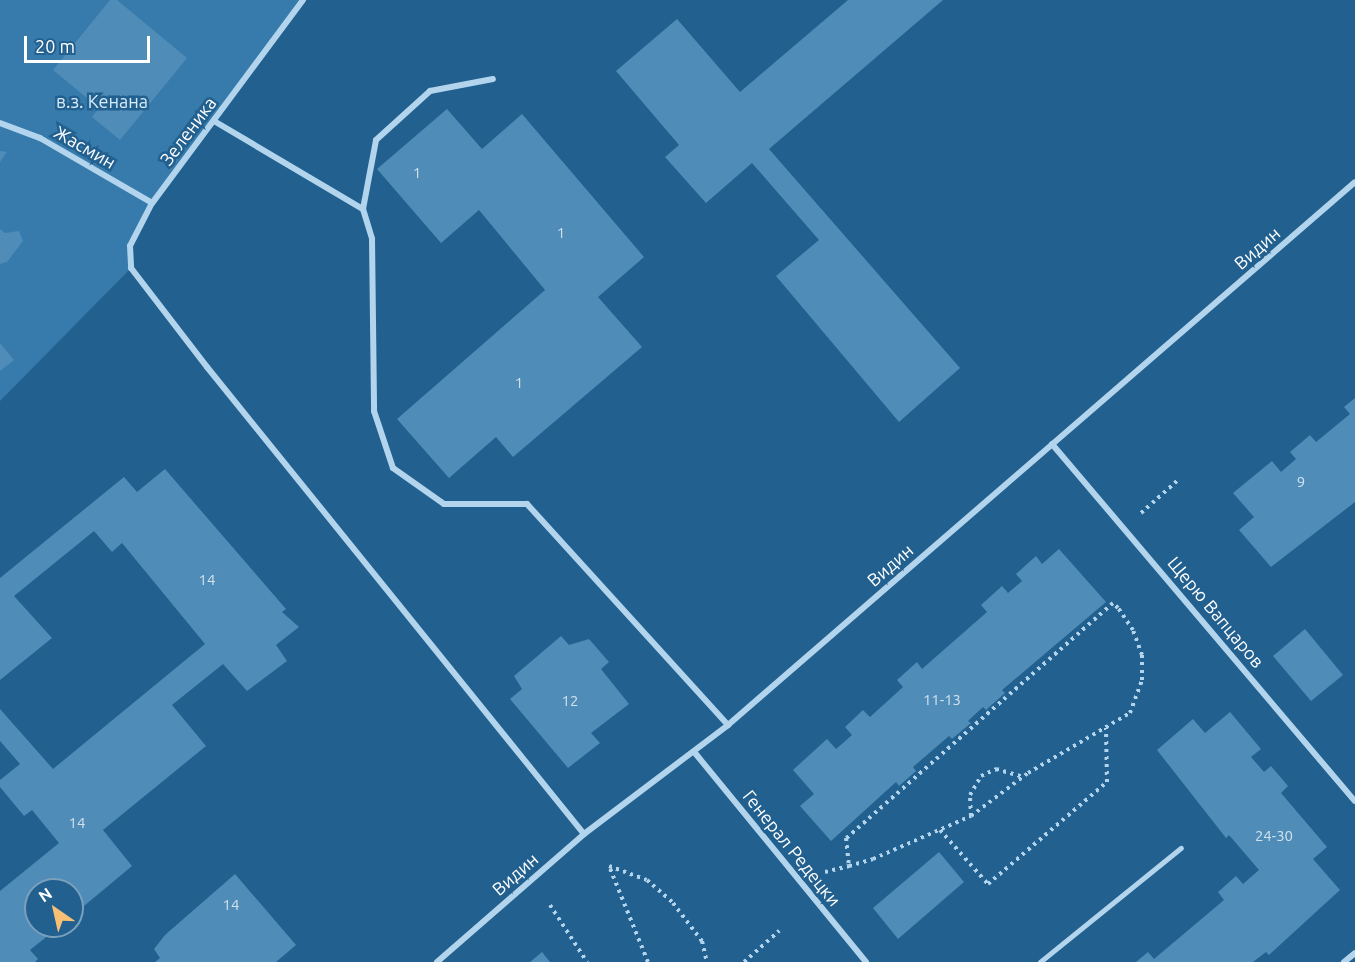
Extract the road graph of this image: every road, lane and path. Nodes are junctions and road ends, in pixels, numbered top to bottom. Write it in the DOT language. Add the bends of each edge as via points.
graph roads {
  1 [pos="303,0"];
  2 [pos="493,79"];
  3 [pos="214,122"];
  4 [pos="0,123"];
  5 [pos="1355,182"];
  6 [pos="152,203"];
  7 [pos="363,209"];
  8 [pos="1052,444"];
  9 [pos="1178,480"];
  10 [pos="1124,527"];
  11 [pos="728,725"];
  12 [pos="1106,728"];
  13 [pos="694,753"];
  14 [pos="1024,777"];
  15 [pos="1355,801"];
  16 [pos="971,816"];
  17 [pos="940,830"];
  18 [pos="584,834"];
  19 [pos="1181,848"];
  20 [pos="849,866"];
  21 [pos="815,875"];
  22 [pos="550,905"];
  23 [pos="778,931"];
  24 [pos="1355,953"];
  25 [pos="437,962"];
  26 [pos="587,962"];
  27 [pos="648,962"];
  28 [pos="707,962"];
  29 [pos="744,962"];
  30 [pos="866,962"];
  31 [pos="1040,962"];
  32 [pos="1344,962"];
  1 -- 3 [label="street, Зеленика"];
  2 -- 7 [label="street" via="430,91 376,140"];
  3 -- 6 [label="street, Зеленика"];
  3 -- 7 [label="street"];
  4 -- 6 [label="street, Жасмин" via="40,138"];
  5 -- 8 [label="street, Видин"];
  6 -- 18 [label="street, Зеленика" via="130,246 131,268"];
  7 -- 11 [label="street" via="372,239 374,411 393,468 444,504 527,504"];
  8 -- 10 [label="street, Щерю Вапцаров"];
  8 -- 11 [label="street, Видин"];
  9 -- 10 [label="path"];
  10 -- 15 [label="street, Щерю Вапцаров"];
  11 -- 13 [label="street, Видин"];
  12 -- 14 [label="path"];
  12 -- 17 [label="path" via="1107,782 988,884"];
  12 -- 20 [label="path" via="1130,713 1142,681 1139,643 1126,617 1113,603 846,838"];
  13 -- 18 [label="street, Видин"];
  13 -- 30 [label="street, Генерал Редецки"];
  14 -- 16 [label="path"];
  14 -- 16 [label="path" via="996,769 981,776 970,795"];
  16 -- 17 [label="path"];
  17 -- 20 [label="path"];
  18 -- 25 [label="street, Видин"];
  19 -- 31 [label="lane"];
  20 -- 21 [label="path"];
  22 -- 26 [label="path"];
  23 -- 29 [label="path"];
  24 -- 32 [label="street"];
  27 -- 28 [label="path" via="609,866 647,880 674,903 702,941"];
}
